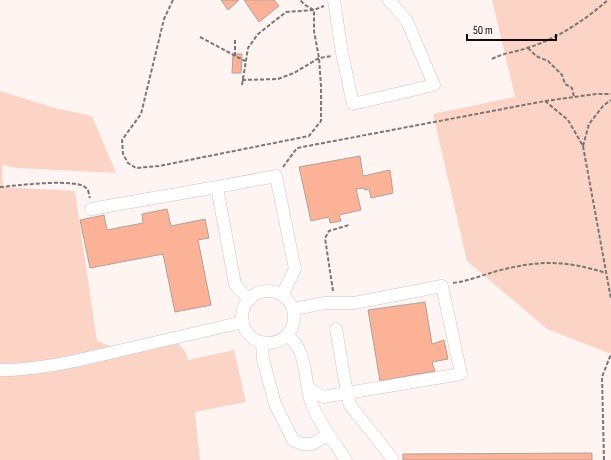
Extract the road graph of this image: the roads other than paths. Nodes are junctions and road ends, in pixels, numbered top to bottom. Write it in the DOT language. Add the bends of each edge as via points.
graph roads {
  1 [pos="389,0"];
  2 [pos="334,1"];
  3 [pos="217,186"];
  4 [pos="91,210"];
  5 [pos="282,295"];
  6 [pos="249,300"];
  7 [pos="293,309"];
  8 [pos="243,322"];
  9 [pos="336,329"];
  10 [pos="288,335"];
  11 [pos="262,342"];
  12 [pos="0,370"];
  13 [pos="308,388"];
  14 [pos="348,393"];
  15 [pos="328,435"];
  16 [pos="392,458"];
  17 [pos="346,460"];
  1 -- 2 [label="lane" via="406,21 434,85 353,104"];
  3 -- 4 [label="lane"];
  3 -- 5 [label="lane" via="276,176 295,269"];
  3 -- 6 [label="lane" via="235,284"];
  5 -- 6 [label="lane" via="265,291"];
  5 -- 7 [label="lane"];
  6 -- 8 [label="lane" via="244,310"];
  7 -- 10 [label="lane" via="294,323"];
  7 -- 14 [label="lane" via="325,303 354,303 442,286 461,374"];
  8 -- 11 [label="lane" via="250,335"];
  8 -- 12 [label="lane" via="67,363 21,370"];
  9 -- 14 [label="lane"];
  10 -- 11 [label="lane" via="276,342"];
  10 -- 13 [label="lane" via="296,342 301,354"];
  11 -- 15 [label="lane" via="263,359 275,404 293,440 302,444 312,444"];
  13 -- 14 [label="lane" via="323,397"];
  13 -- 15 [label="lane" via="311,402"];
  14 -- 16 [label="lane" via="350,405"];
  15 -- 17 [label="lane"];
}
